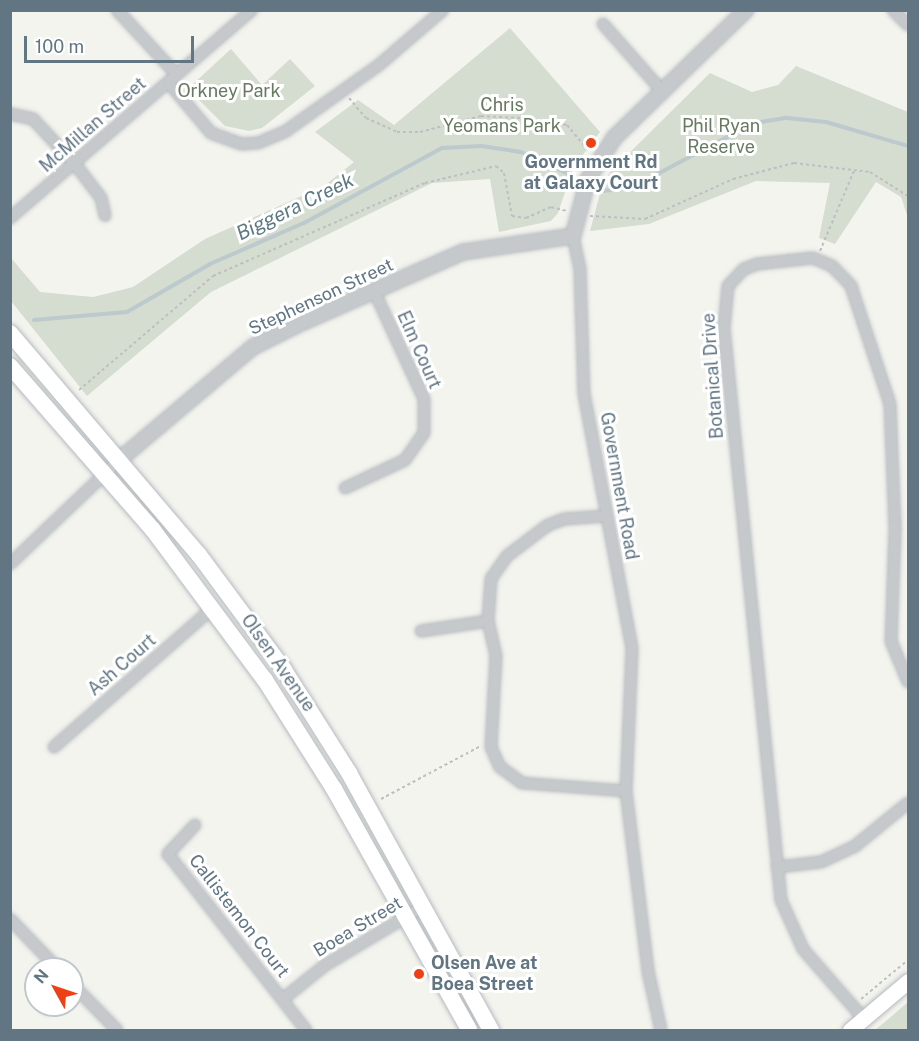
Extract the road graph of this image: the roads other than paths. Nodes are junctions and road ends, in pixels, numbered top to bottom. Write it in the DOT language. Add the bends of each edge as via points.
graph roads {
  1 [pos="117,10"];
  2 [pos="252,10"];
  3 [pos="443,10"];
  4 [pos="746,10"];
  5 [pos="893,10"];
  6 [pos="603,24"];
  7 [pos="909,25"];
  8 [pos="173,79"];
  9 [pos="662,91"];
  10 [pos="10,114"];
  11 [pos="75,164"];
  12 [pos="105,216"];
  13 [pos="10,218"];
  14 [pos="573,236"];
  15 [pos="374,291"];
  16 [pos="10,333"];
  17 [pos="10,366"];
  18 [pos="118,461"];
  19 [pos="102,473"];
  20 [pos="345,488"];
  21 [pos="606,516"];
  22 [pos="10,564"];
  23 [pos="213,608"];
  24 [pos="488,621"];
  25 [pos="421,631"];
  26 [pos="909,682"];
  27 [pos="54,747"];
  28 [pos="626,791"];
  29 [pos="909,803"];
  30 [pos="195,825"];
  31 [pos="777,867"];
  32 [pos="424,906"];
  33 [pos="406,918"];
  34 [pos="10,919"];
  35 [pos="46,957"];
  36 [pos="909,981"];
  37 [pos="84,996"];
  38 [pos="283,999"];
  39 [pos="864,1019"];
  40 [pos="117,1030"];
  41 [pos="306,1030"];
  42 [pos="469,1030"];
  43 [pos="490,1030"];
  44 [pos="661,1030"];
  45 [pos="850,1030"];
  1 -- 8 [label="street"];
  2 -- 8 [label="street, McMillan Street"];
  3 -- 8 [label="street" via="379,65 286,131 258,143 242,144 211,133"];
  4 -- 9 [label="street, Government Road"];
  5 -- 7 [label="street"];
  6 -- 9 [label="street"];
  8 -- 11 [label="street, McMillan Street"];
  9 -- 14 [label="street, Government Road" via="614,138 588,179"];
  10 -- 11 [label="street" via="33,119"];
  11 -- 12 [label="street" via="101,198"];
  11 -- 13 [label="street, McMillan Street"];
  14 -- 15 [label="street, Stephenson Street" via="463,252"];
  14 -- 21 [label="street, Government Road" via="580,270 584,394"];
  15 -- 18 [label="street, Stephenson Street" via="253,347"];
  15 -- 20 [label="street, Elm Court" via="424,399 424,433 405,460"];
  16 -- 18 [label="main road, Olsen Avenue"];
  17 -- 19 [label="main road, Olsen Avenue"];
  18 -- 19 [label="street"];
  18 -- 32 [label="main road, Olsen Avenue" via="230,595 284,670 338,754"];
  19 -- 22 [label="street"];
  19 -- 23 [label="main road, Olsen Avenue" via="153,530"];
  21 -- 24 [label="street" via="564,519 548,525 507,556 488,590"];
  21 -- 28 [label="street, Government Road" via="632,648"];
  23 -- 27 [label="street, Ash Court"];
  23 -- 33 [label="main road, Olsen Avenue" via="301,735"];
  24 -- 25 [label="street"];
  24 -- 28 [label="street" via="496,655 491,747 500,767 522,783"];
  26 -- 31 [label="street, Botanical Drive" via="891,641 895,518 891,404 851,286 832,266 817,260 751,267 735,277 725,298 730,401"];
  28 -- 44 [label="street, Government Road" via="648,970"];
  29 -- 31 [label="street" via="855,846 821,862"];
  30 -- 38 [label="street, Callistemon Court" via="168,854"];
  31 -- 39 [label="street, Botanical Drive" via="781,900 803,949"];
  32 -- 33 [label="street, Boea Street"];
  32 -- 43 [label="main road, Olsen Avenue"];
  33 -- 38 [label="street, Boea Street" via="324,966"];
  33 -- 42 [label="main road, Olsen Avenue"];
  34 -- 35 [label="street"];
  36 -- 39 [label="main road"];
  37 -- 40 [label="street"];
  38 -- 41 [label="street, Callistemon Court"];
  39 -- 45 [label="main road"];
}
